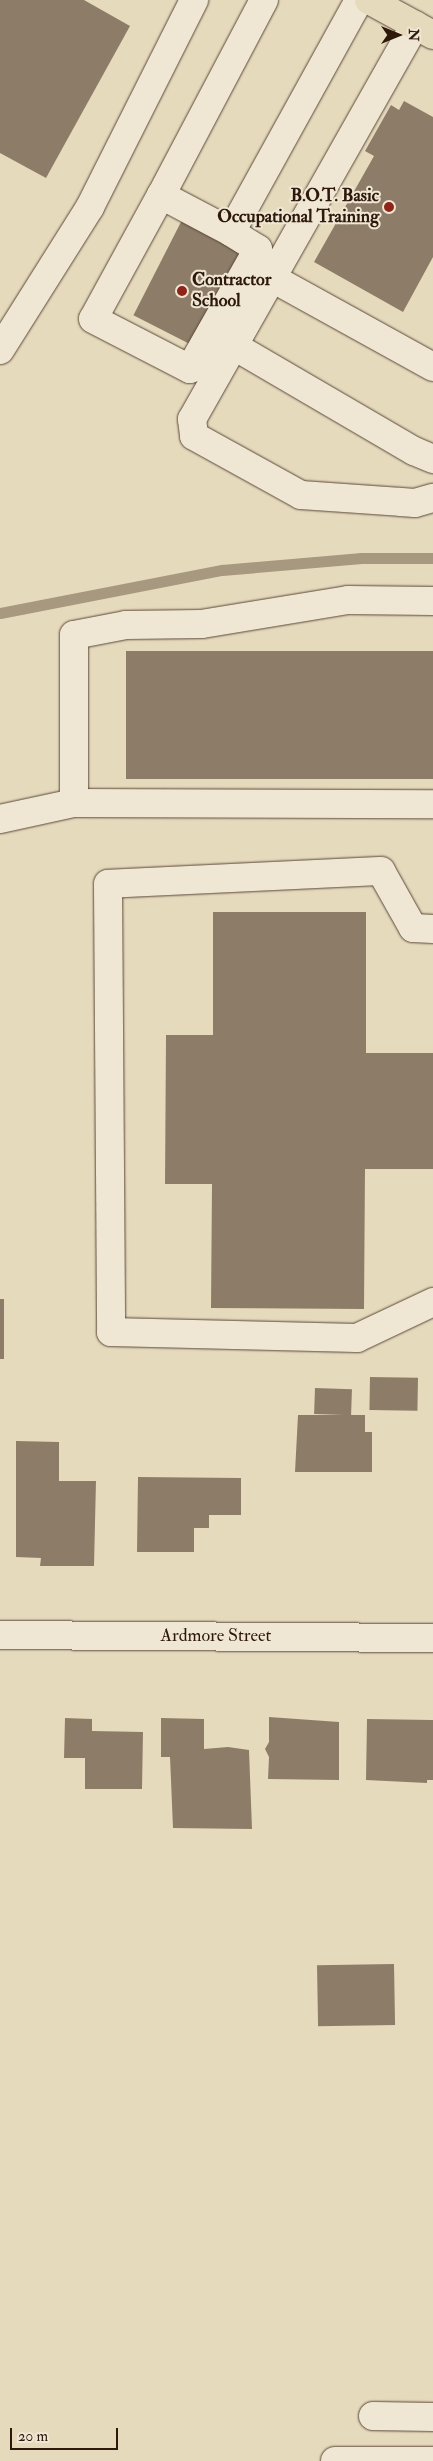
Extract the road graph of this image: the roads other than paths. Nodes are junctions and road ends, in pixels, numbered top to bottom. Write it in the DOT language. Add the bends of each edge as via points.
graph roads {
  1 [pos="194,0"];
  2 [pos="264,0"];
  3 [pos="359,0"];
  4 [pos="369,0"];
  5 [pos="424,30"];
  6 [pos="161,195"];
  7 [pos="231,232"];
  8 [pos="272,278"];
  9 [pos="234,346"];
  10 [pos="0,350"];
  11 [pos="433,367"];
  12 [pos="433,458"];
  13 [pos="433,498"];
  14 [pos="433,601"];
  15 [pos="74,803"];
  16 [pos="433,804"];
  17 [pos="0,819"];
  18 [pos="433,929"];
  19 [pos="433,1302"];
  20 [pos="0,1634"];
  21 [pos="433,1638"];
  22 [pos="373,2416"];
  23 [pos="433,2417"];
  24 [pos="335,2461"];
  25 [pos="433,2461"];
  1 -- 10 [label="street" via="90,207"];
  2 -- 6 [label="street"];
  3 -- 7 [label="street"];
  4 -- 5 [label="main road"];
  5 -- 8 [label="street"];
  6 -- 7 [label="street"];
  6 -- 7 [label="street" via="93,319 190,369 258,248"];
  8 -- 9 [label="street"];
  8 -- 11 [label="street"];
  9 -- 12 [label="street" via="414,451"];
  9 -- 13 [label="street" via="192,419 194,436 300,495 415,503"];
  14 -- 15 [label="street" via="348,600 201,624 126,625 74,636"];
  15 -- 16 [label="street"];
  15 -- 17 [label="street"];
  18 -- 19 [label="street" via="413,928 381,871 108,884 111,1332 357,1338"];
  20 -- 21 [label="street, Ardmore Street"];
  22 -- 23 [label="street"];
  24 -- 25 [label="street"];
}
